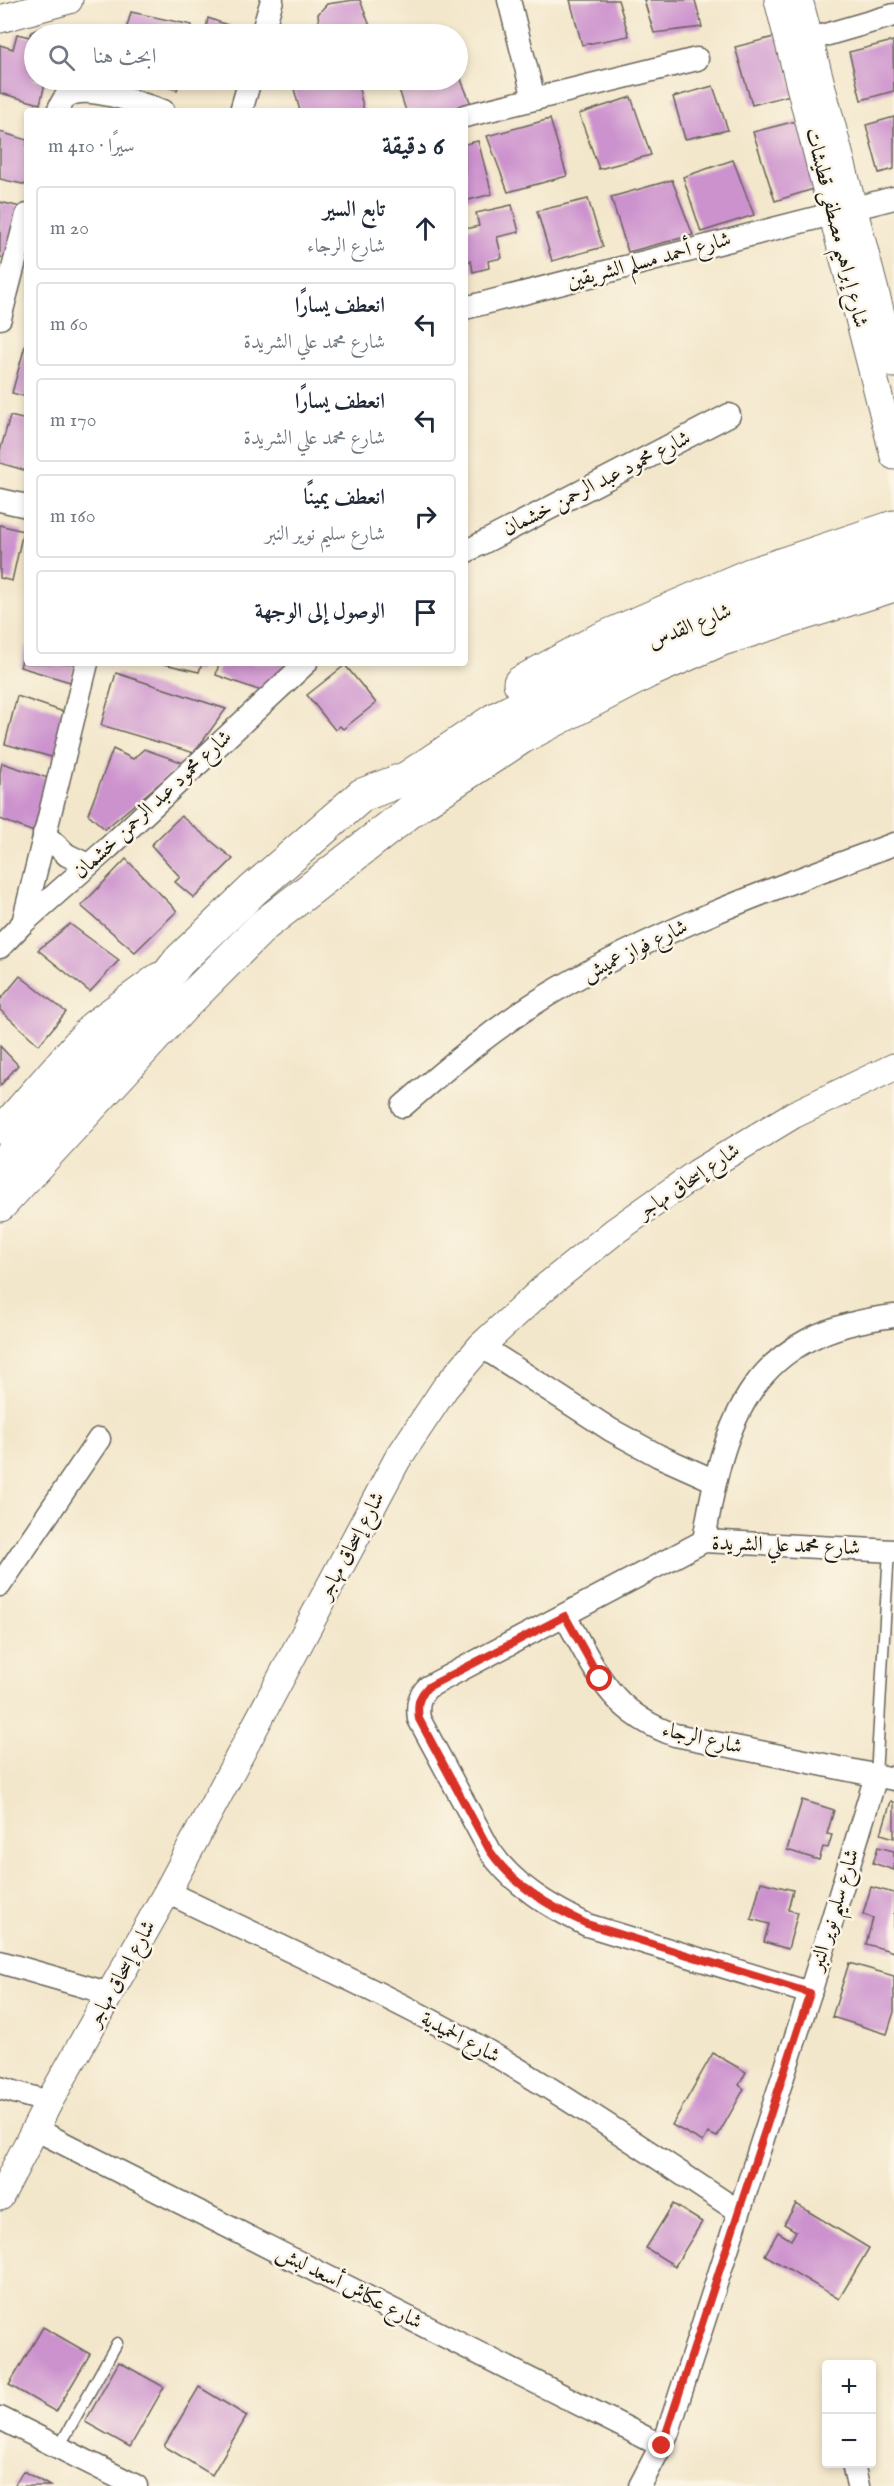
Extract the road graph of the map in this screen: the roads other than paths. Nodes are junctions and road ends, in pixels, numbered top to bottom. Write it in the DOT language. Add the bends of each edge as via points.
graph roads {
  1 [pos="69,0"];
  2 [pos="272,0"];
  3 [pos="509,0"];
  4 [pos="778,0"];
  5 [pos="799,0"];
  6 [pos="894,15"];
  7 [pos="0,19"];
  8 [pos="265,24"];
  9 [pos="799,43"];
  10 [pos="697,58"];
  11 [pos="81,90"];
  12 [pos="81,90"];
  13 [pos="246,90"];
  14 [pos="534,99"];
  15 [pos="60,108"];
  16 [pos="153,108"];
  17 [pos="242,108"];
  18 [pos="468,115"];
  19 [pos="894,198"];
  20 [pos="843,210"];
  21 [pos="24,226"];
  22 [pos="468,308"];
  23 [pos="0,318"];
  24 [pos="894,364"];
  25 [pos="729,415"];
  26 [pos="894,456"];
  27 [pos="0,500"];
  28 [pos="24,505"];
  29 [pos="894,527"];
  30 [pos="468,550"];
  31 [pos="894,556"];
  32 [pos="894,585"];
  33 [pos="86,666"];
  34 [pos="303,666"];
  35 [pos="362,795"];
  36 [pos="44,834"];
  37 [pos="894,844"];
  38 [pos="88,865"];
  39 [pos="22,923"];
  40 [pos="0,947"];
  41 [pos="179,961"];
  42 [pos="894,1067"];
  43 [pos="403,1106"];
  44 [pos="0,1130"];
  45 [pos="0,1168"];
  46 [pos="0,1205"];
  47 [pos="894,1316"];
  48 [pos="481,1346"];
  49 [pos="99,1439"];
  50 [pos="715,1481"];
  51 [pos="704,1541"];
  52 [pos="891,1550"];
  53 [pos="0,1585"];
  54 [pos="565,1616"];
  55 [pos="885,1778"];
  56 [pos="167,1892"];
  57 [pos="0,1962"];
  58 [pos="810,1993"];
  59 [pos="111,1994"];
  60 [pos="0,2088"];
  61 [pos="49,2102"];
  62 [pos="37,2130"];
  63 [pos="0,2197"];
  64 [pos="738,2211"];
  65 [pos="117,2343"];
  66 [pos="0,2418"];
  67 [pos="662,2446"];
  68 [pos="59,2447"];
  69 [pos="854,2468"];
  70 [pos="136,2486"];
  71 [pos="640,2486"];
  72 [pos="858,2486"];
  1 -- 7 [label="street"];
  2 -- 8 [label="street"];
  3 -- 14 [label="street"];
  4 -- 9 [label="street, شارع إبراهيم مصطفى قطيشات"];
  5 -- 9 [label="street, شارع إبراهيم مصطفى قطيشات"];
  6 -- 9 [label="street"];
  9 -- 20 [label="street, شارع إبراهيم مصطفى قطيشات"];
  10 -- 14 [label="street"];
  11 -- 16 [label="street"];
  12 -- 15 [label="street" via="65,98"];
  13 -- 17 [label="street"];
  14 -- 18 [label="street"];
  19 -- 20 [label="street, شارع أحمد مسلم الشريقين"];
  20 -- 22 [label="street, شارع أحمد مسلم الشريقين"];
  20 -- 24 [label="street, شارع إبراهيم مصطفى قطيشات"];
  20 -- 26 [label="street, شارع إبراهيم مصطفى قطيشات"];
  21 -- 23 [label="street"];
  25 -- 30 [label="street, شارع محمود عبد الرحمن خشمان"];
  27 -- 28 [label="street"];
  29 -- 35 [label="highway" via="750,575 597,641 482,704 377,769"];
  31 -- 35 [label="highway, شارع القدس" via="781,591 654,640 494,720 407,778"];
  32 -- 46 [label="highway, شارع القدس" via="722,639 647,672 522,737 421,803 264,925 182,1007"];
  33 -- 36 [label="street"];
  34 -- 38 [label="street, شارع محمود عبد الرحمن خشمان"];
  35 -- 41 [label="highway"];
  36 -- 38 [label="street" via="67,855"];
  36 -- 39 [label="street"];
  37 -- 43 [label="street, شارع فواز عميش" via="763,892 614,958 550,994 474,1045"];
  38 -- 39 [label="street, شارع محمود عبد الرحمن خشمان"];
  39 -- 40 [label="street, شارع محمود عبد الرحمن خشمان"];
  41 -- 44 [label="street" via="92,1025"];
  41 -- 45 [label="highway" via="131,1023"];
  42 -- 48 [label="street, شارع إسحاق مهاجر" via="793,1115 697,1173 544,1288"];
  47 -- 50 [label="street" via="845,1324 808,1339 777,1359 753,1386 730,1431"];
  48 -- 50 [label="street" via="611,1431"];
  48 -- 56 [label="street, شارع إسحاق مهاجر" via="444,1388 397,1460"];
  49 -- 53 [label="street"];
  50 -- 51 [label="street"];
  51 -- 52 [label="street, شارع محمد علي الشريدة"];
  51 -- 54 [label="street, شارع محمد علي الشريدة"];
  52 -- 55 [label="lane"];
  54 -- 55 [label="street, شارع الرجاء" via="613,1697 654,1728 675,1736"];
  54 -- 58 [label="street, شارع محمد علي الشريدة" via="428,1687 418,1701 419,1719 490,1851 502,1869 528,1891 587,1924"];
  55 -- 58 [label="street, شارع سليم نوير النبر"];
  56 -- 59 [label="street, شارع إسحاق مهاجر"];
  56 -- 64 [label="street, شارع الحميدية" via="487,2051"];
  57 -- 59 [label="street"];
  58 -- 64 [label="street, شارع سليم نوير النبر"];
  59 -- 61 [label="street, شارع إسحاق مهاجر"];
  60 -- 61 [label="street"];
  61 -- 62 [label="street, شارع إسحاق مهاجر"];
  62 -- 63 [label="street, شارع إسحاق مهاجر"];
  62 -- 67 [label="street, شارع عكاش أسعد لبش"];
  64 -- 67 [label="street, شارع سليم نوير النبر"];
  65 -- 68 [label="lane"];
  66 -- 68 [label="street"];
  67 -- 71 [label="street, شارع سليم نوير النبر"];
  68 -- 70 [label="street"];
  69 -- 72 [label="street"];
}
